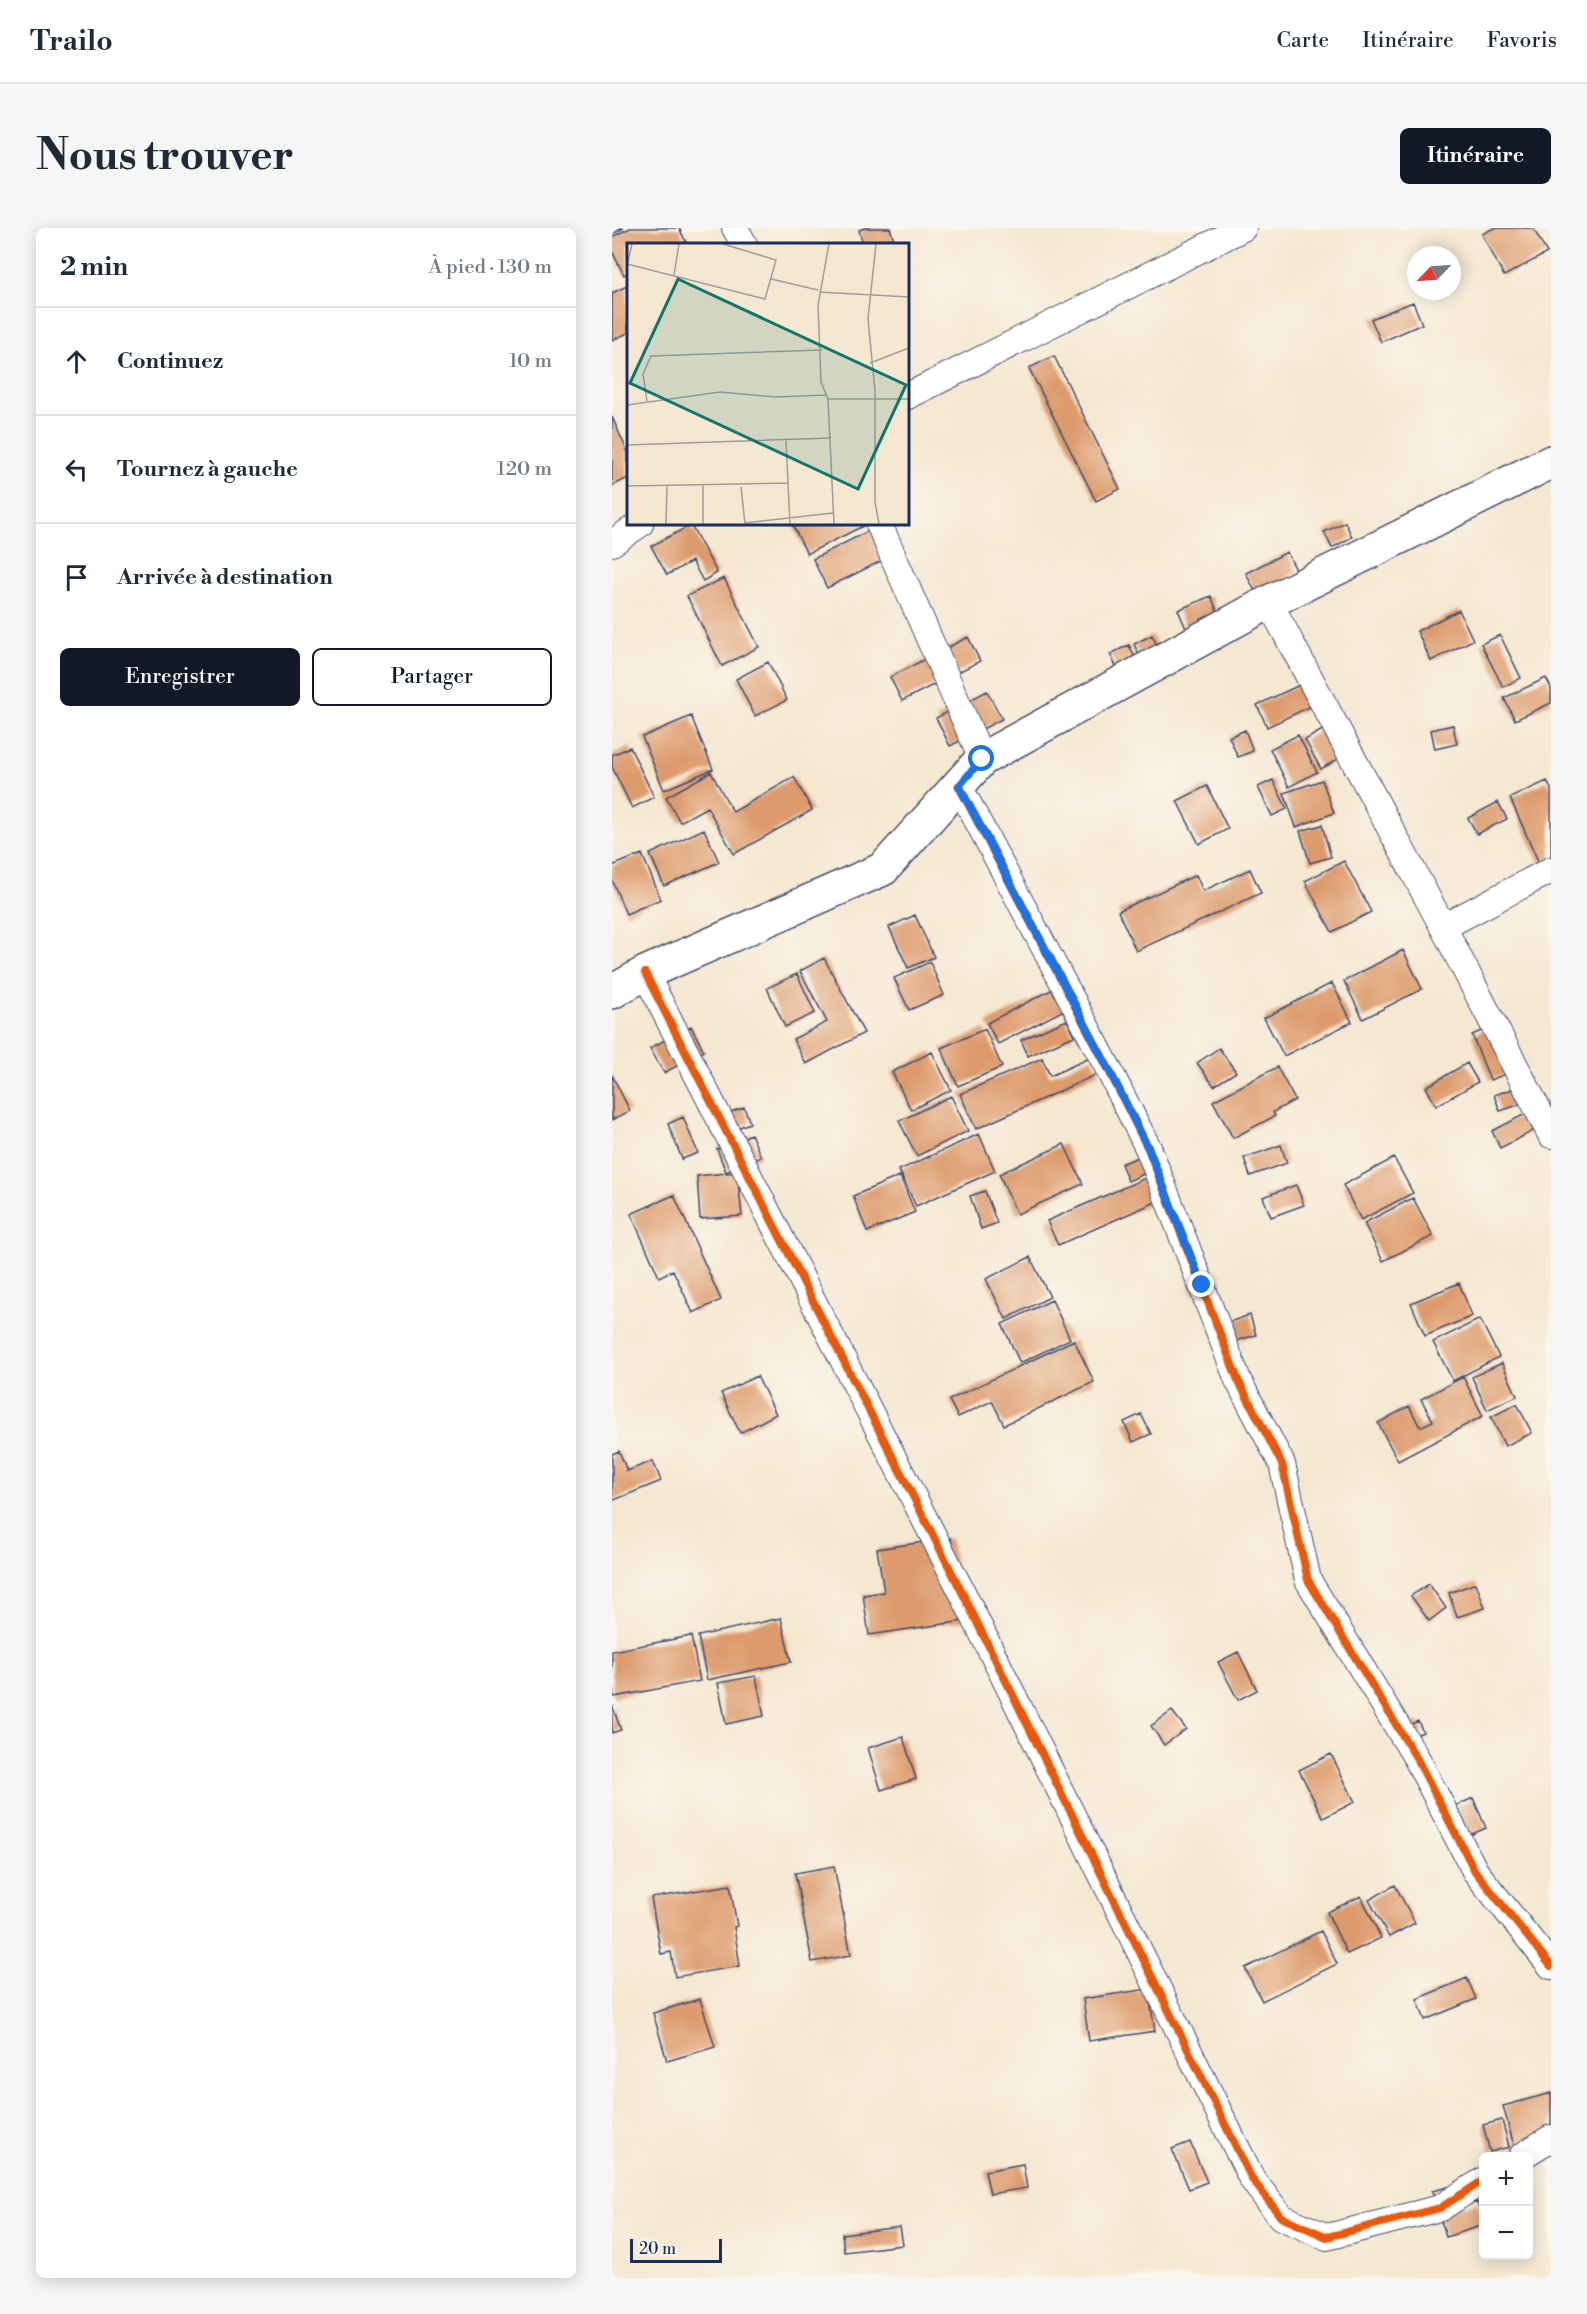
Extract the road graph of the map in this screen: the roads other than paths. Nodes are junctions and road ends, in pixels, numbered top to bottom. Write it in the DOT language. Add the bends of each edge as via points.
graph roads {
  1 [pos="735,228"];
  2 [pos="1243,228"];
  3 [pos="743,243"];
  4 [pos="909,395"];
  5 [pos="1551,462"];
  6 [pos="639,525"];
  7 [pos="879,525"];
  8 [pos="612,543"];
  9 [pos="1269,602"];
  10 [pos="982,759"];
  11 [pos="959,786"];
  12 [pos="1551,870"];
  13 [pos="1443,927"];
  14 [pos="645,974"];
  15 [pos="612,992"];
  16 [pos="1551,1136"];
  17 [pos="1551,1966"];
  18 [pos="1551,2138"];
  19 [pos="1530,2152"];
  20 [pos="1479,2183"];
  1 -- 3 [label="street"];
  2 -- 4 [label="street"];
  5 -- 9 [label="street"];
  6 -- 8 [label="street"];
  7 -- 10 [label="street"];
  9 -- 10 [label="street"];
  9 -- 13 [label="street"];
  10 -- 11 [label="street"];
  11 -- 14 [label="street" via="882,869"];
  11 -- 17 [label="street" via="1149,1150 1238,1380 1282,1464 1308,1580 1417,1759 1476,1871"];
  12 -- 13 [label="street"];
  13 -- 16 [label="street"];
  14 -- 15 [label="street"];
  14 -- 20 [label="street" via="963,1594 1252,2179 1281,2217 1327,2237 1440,2208"];
  18 -- 19 [label="street"];
}
